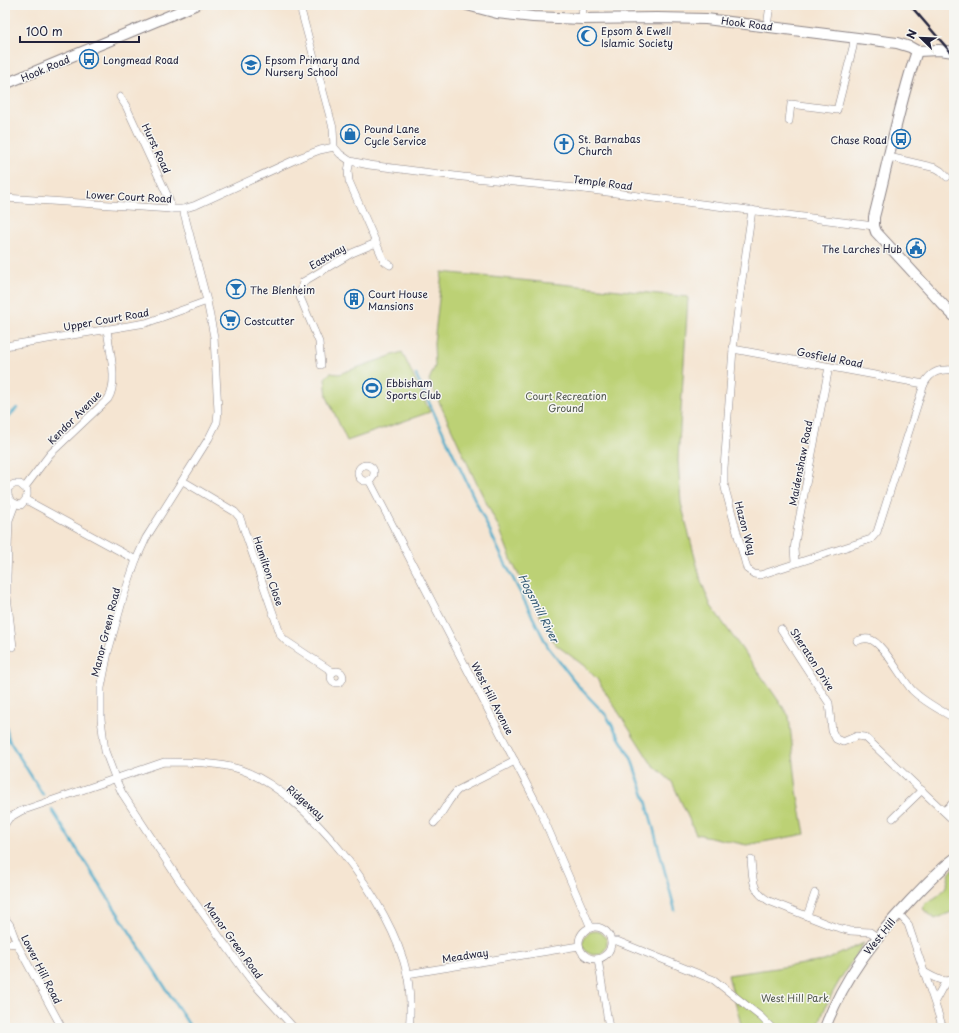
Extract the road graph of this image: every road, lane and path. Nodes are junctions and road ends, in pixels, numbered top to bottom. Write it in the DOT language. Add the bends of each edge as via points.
graph roads {
  1 [pos="195,5"];
  2 [pos="302,5"];
  3 [pos="467,5"];
  4 [pos="583,5"];
  5 [pos="770,5"];
  6 [pos="582,19"];
  7 [pos="767,26"];
  8 [pos="854,37"];
  9 [pos="918,52"];
  10 [pos="954,52"];
  11 [pos="5,84"];
  12 [pos="120,97"];
  13 [pos="788,121"];
  14 [pos="334,147"];
  15 [pos="889,157"];
  16 [pos="350,161"];
  17 [pos="947,177"];
  18 [pos="5,198"];
  19 [pos="171,209"];
  20 [pos="183,209"];
  21 [pos="752,210"];
  22 [pos="874,226"];
  23 [pos="376,243"];
  24 [pos="390,265"];
  25 [pos="207,301"];
  26 [pos="954,316"];
  27 [pos="107,329"];
  28 [pos="5,346"];
  29 [pos="733,349"];
  30 [pos="321,365"];
  31 [pos="829,367"];
  32 [pos="954,370"];
  33 [pos="924,384"];
  34 [pos="370,480"];
  35 [pos="183,481"];
  36 [pos="25,487"];
  37 [pos="26,500"];
  38 [pos="15,504"];
  39 [pos="136,560"];
  40 [pos="795,562"];
  41 [pos="781,629"];
  42 [pos="857,641"];
  43 [pos="13,647"];
  44 [pos="333,672"];
  45 [pos="954,718"];
  46 [pos="515,761"];
  47 [pos="116,780"];
  48 [pos="922,790"];
  49 [pos="954,802"];
  50 [pos="944,811"];
  51 [pos="893,818"];
  52 [pos="954,821"];
  53 [pos="434,823"];
  54 [pos="5,824"];
  55 [pos="954,859"];
  56 [pos="751,860"];
  57 [pos="816,893"];
  58 [pos="898,914"];
  59 [pos="806,916"];
  60 [pos="5,918"];
  61 [pos="591,928"];
  62 [pos="877,937"];
  63 [pos="611,940"];
  64 [pos="5,944"];
  65 [pos="17,944"];
  66 [pos="579,946"];
  67 [pos="598,959"];
  68 [pos="924,972"];
  69 [pos="407,974"];
  70 [pos="952,980"];
  71 [pos="935,1001"];
  72 [pos="62,1028"];
  73 [pos="294,1028"];
  74 [pos="410,1028"];
  75 [pos="609,1028"];
  76 [pos="772,1028"];
  77 [pos="824,1028"];
  78 [pos="944,1028"];
  1 -- 11 [label="main road, Hook Road"];
  2 -- 14 [label="street" via="301,10 333,128"];
  3 -- 6 [label="main road, Hook Road" via="515,16"];
  4 -- 6 [label="street"];
  5 -- 7 [label="street"];
  6 -- 7 [label="main road, Hook Road" via="706,19"];
  7 -- 8 [label="main road, Hook Road"];
  8 -- 9 [label="main road, Hook Road" via="897,43"];
  8 -- 13 [label="street" via="837,110 791,104"];
  9 -- 10 [label="main road, Hook Road"];
  9 -- 15 [label="main road"];
  12 -- 19 [label="street, Hurst Road" via="170,198"];
  14 -- 16 [label="street"];
  14 -- 20 [label="street, Lower Court Road" via="300,157"];
  15 -- 17 [label="street" via="936,168"];
  15 -- 22 [label="main road"];
  16 -- 21 [label="street, Temple Road" via="455,176"];
  16 -- 23 [label="street" via="349,181"];
  18 -- 19 [label="street, Lower Court Road"];
  19 -- 20 [label="street, Lower Court Road"];
  20 -- 25 [label="street, Manor Green Road"];
  21 -- 22 [label="street, Temple Road"];
  21 -- 29 [label="street, Hazon Way"];
  22 -- 26 [label="main road" via="876,232"];
  23 -- 24 [label="street" via="384,260"];
  23 -- 30 [label="street, Eastway" via="352,253 303,282 300,297 319,342"];
  25 -- 27 [label="street, Upper Court Road" via="146,323"];
  25 -- 35 [label="street, Manor Green Road" via="214,337 217,422"];
  27 -- 28 [label="street, Upper Court Road"];
  27 -- 36 [label="street, Kendor Avenue" via="113,378 108,399 50,454"];
  29 -- 31 [label="street, Gosfield Road"];
  29 -- 40 [label="street, Hazon Way" via="724,483 743,555 748,569 760,575"];
  31 -- 33 [label="street, Gosfield Road"];
  31 -- 40 [label="street, Maidenshaw Road" via="798,525 794,549"];
  32 -- 33 [label="street, Hazon Way" via="938,370 927,378"];
  33 -- 40 [label="street, Hazon Way" via="877,532 865,542"];
  34 -- 46 [label="street, West Hill Avenue"];
  35 -- 39 [label="street, Manor Green Road" via="146,538"];
  35 -- 44 [label="street, Hamilton Close" via="235,512 240,518 281,636"];
  36 -- 37 [label="street" via="28,490"];
  36 -- 38 [label="street" via="14,484 8,488 7,495"];
  37 -- 38 [label="street" via="21,505"];
  37 -- 39 [label="street"];
  38 -- 43 [label="street" via="10,520 7,576"];
  39 -- 47 [label="street, Manor Green Road" via="110,645 101,688 105,751"];
  41 -- 48 [label="street, Sheraton Drive" via="829,703 832,731 836,739 843,742 857,736 866,737"];
  42 -- 45 [label="street" via="864,638 876,642 913,691"];
  46 -- 53 [label="street" via="458,790"];
  46 -- 61 [label="street, West Hill Avenue" via="544,818"];
  47 -- 54 [label="street, Ridgeway" via="21,811 9,818"];
  47 -- 69 [label="street, Ridgeway" via="164,762 188,762 239,769 264,781 286,796 326,833 363,880 397,942"];
  47 -- 73 [label="street, Manor Green Road" via="181,883 242,968"];
  48 -- 50 [label="street"];
  48 -- 51 [label="street"];
  49 -- 50 [label="street"];
  50 -- 52 [label="street"];
  55 -- 58 [label="main road, West Hill"];
  56 -- 59 [label="street" via="757,892 769,901"];
  57 -- 59 [label="street"];
  58 -- 62 [label="main road, West Hill"];
  58 -- 68 [label="street" via="908,924"];
  59 -- 62 [label="street" via="850,931 870,932"];
  60 -- 65 [label="street, Lower Hill Road"];
  61 -- 63 [label="street" via="601,928"];
  61 -- 66 [label="street" via="580,937"];
  62 -- 77 [label="main road, West Hill" via="850,976"];
  63 -- 67 [label="street" via="610,950 603,958"];
  63 -- 76 [label="street" via="617,940 714,980"];
  64 -- 65 [label="street"];
  65 -- 72 [label="street, Lower Hill Road"];
  66 -- 67 [label="street" via="584,955"];
  66 -- 69 [label="street, Meadway"];
  67 -- 75 [label="street"];
  68 -- 70 [label="street" via="942,981"];
  68 -- 71 [label="street"];
  69 -- 74 [label="street"];
  70 -- 71 [label="street" via="943,986"];
  71 -- 78 [label="street"];
}
